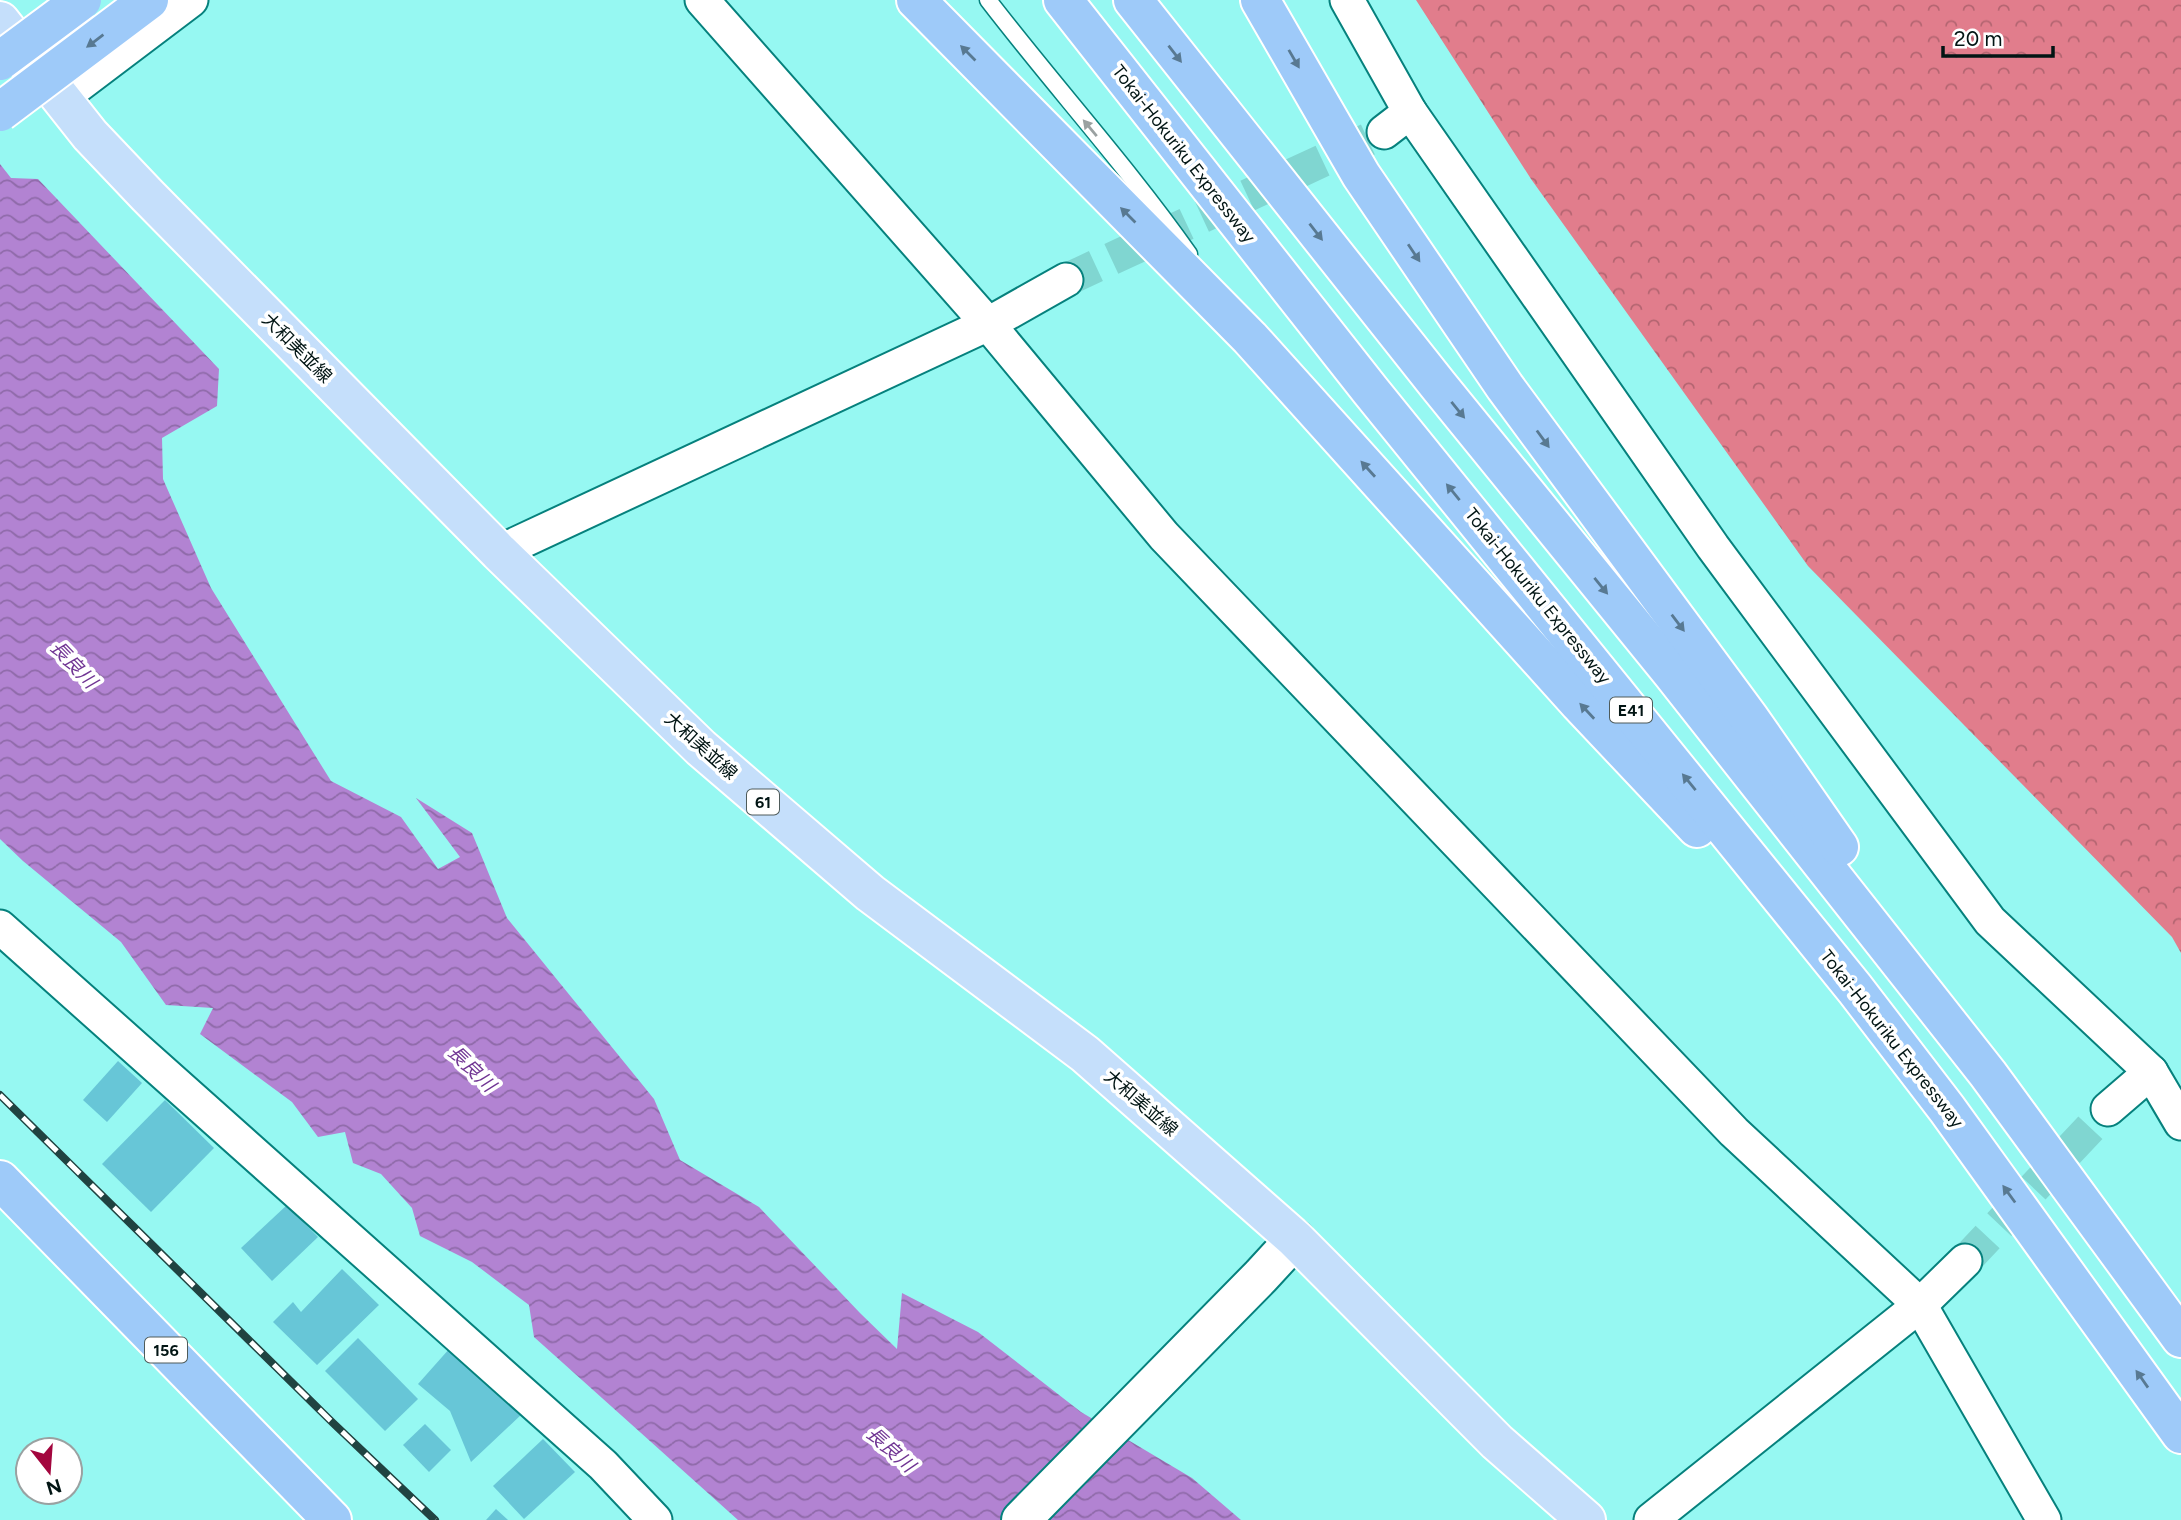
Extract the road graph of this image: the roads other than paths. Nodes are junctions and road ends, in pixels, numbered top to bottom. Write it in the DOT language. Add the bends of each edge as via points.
graph roads {
  1 [pos="82,0"];
  2 [pos="149,0"];
  3 [pos="191,0"];
  4 [pos="702,0"];
  5 [pos="916,0"];
  6 [pos="988,0"];
  7 [pos="1063,0"];
  8 [pos="1133,0"];
  9 [pos="1260,0"];
  10 [pos="1347,0"];
  11 [pos="0,21"];
  12 [pos="0,61"];
  13 [pos="60,99"];
  14 [pos="0,112"];
  15 [pos="1410,112"];
  16 [pos="1384,132"];
  17 [pos="1066,280"];
  18 [pos="988,324"];
  19 [pos="1250,338"];
  20 [pos="499,552"];
  21 [pos="0,927"];
  22 [pos="1856,989"];
  23 [pos="2151,1072"];
  24 [pos="1988,1074"];
  25 [pos="2108,1109"];
  26 [pos="2181,1123"];
  27 [pos="0,1180"];
  28 [pos="1295,1239"];
  29 [pos="1965,1261"];
  30 [pos="1920,1305"];
  31 [pos="2181,1338"];
  32 [pos="2181,1434"];
  33 [pos="332,1520"];
  34 [pos="655,1520"];
  35 [pos="1021,1520"];
  36 [pos="1586,1520"];
  37 [pos="1651,1520"];
  38 [pos="2044,1520"];
  1 -- 12 [label="highway, bridge"];
  2 -- 14 [label="highway, one-way, bridge"];
  3 -- 13 [label="street"];
  4 -- 18 [label="street"];
  19 -- 5 [label="highway, one-way"];
  19 -- 6 [label="lane, one-way" via="1156,207"];
  22 -- 7 [label="highway, Tokai-Hokuriku Expressway / E41, one-way" via="1370,390"];
  8 -- 24 [label="highway, one-way"];
  9 -- 24 [label="highway, one-way" via="1360,175 1505,387 1750,719 1872,894"];
  10 -- 15 [label="street"];
  11 -- 13 [label="main road, 大和美並線 / 61"];
  13 -- 20 [label="main road, 大和美並線 / 61" via="147,195"];
  15 -- 16 [label="street"];
  15 -- 23 [label="street" via="1713,547 1990,921"];
  17 -- 18 [label="street"];
  18 -- 20 [label="street"];
  18 -- 30 [label="street" via="1174,546 1734,1132"];
  22 -- 19 [label="highway, one-way" via="1579,703"];
  20 -- 28 [label="main road, 大和美並線 / 61" via="711,757 870,893 1085,1054"];
  21 -- 34 [label="street" via="603,1465"];
  32 -- 22 [label="highway, Tokai-Hokuriku Expressway / E41, one-way"];
  23 -- 25 [label="street"];
  23 -- 26 [label="street"];
  24 -- 31 [label="highway"];
  27 -- 33 [label="highway, 156"];
  28 -- 35 [label="street"];
  28 -- 36 [label="main road, 大和美並線 / 61" via="1497,1442"];
  29 -- 30 [label="street"];
  30 -- 37 [label="street"];
  30 -- 38 [label="street"];
}
